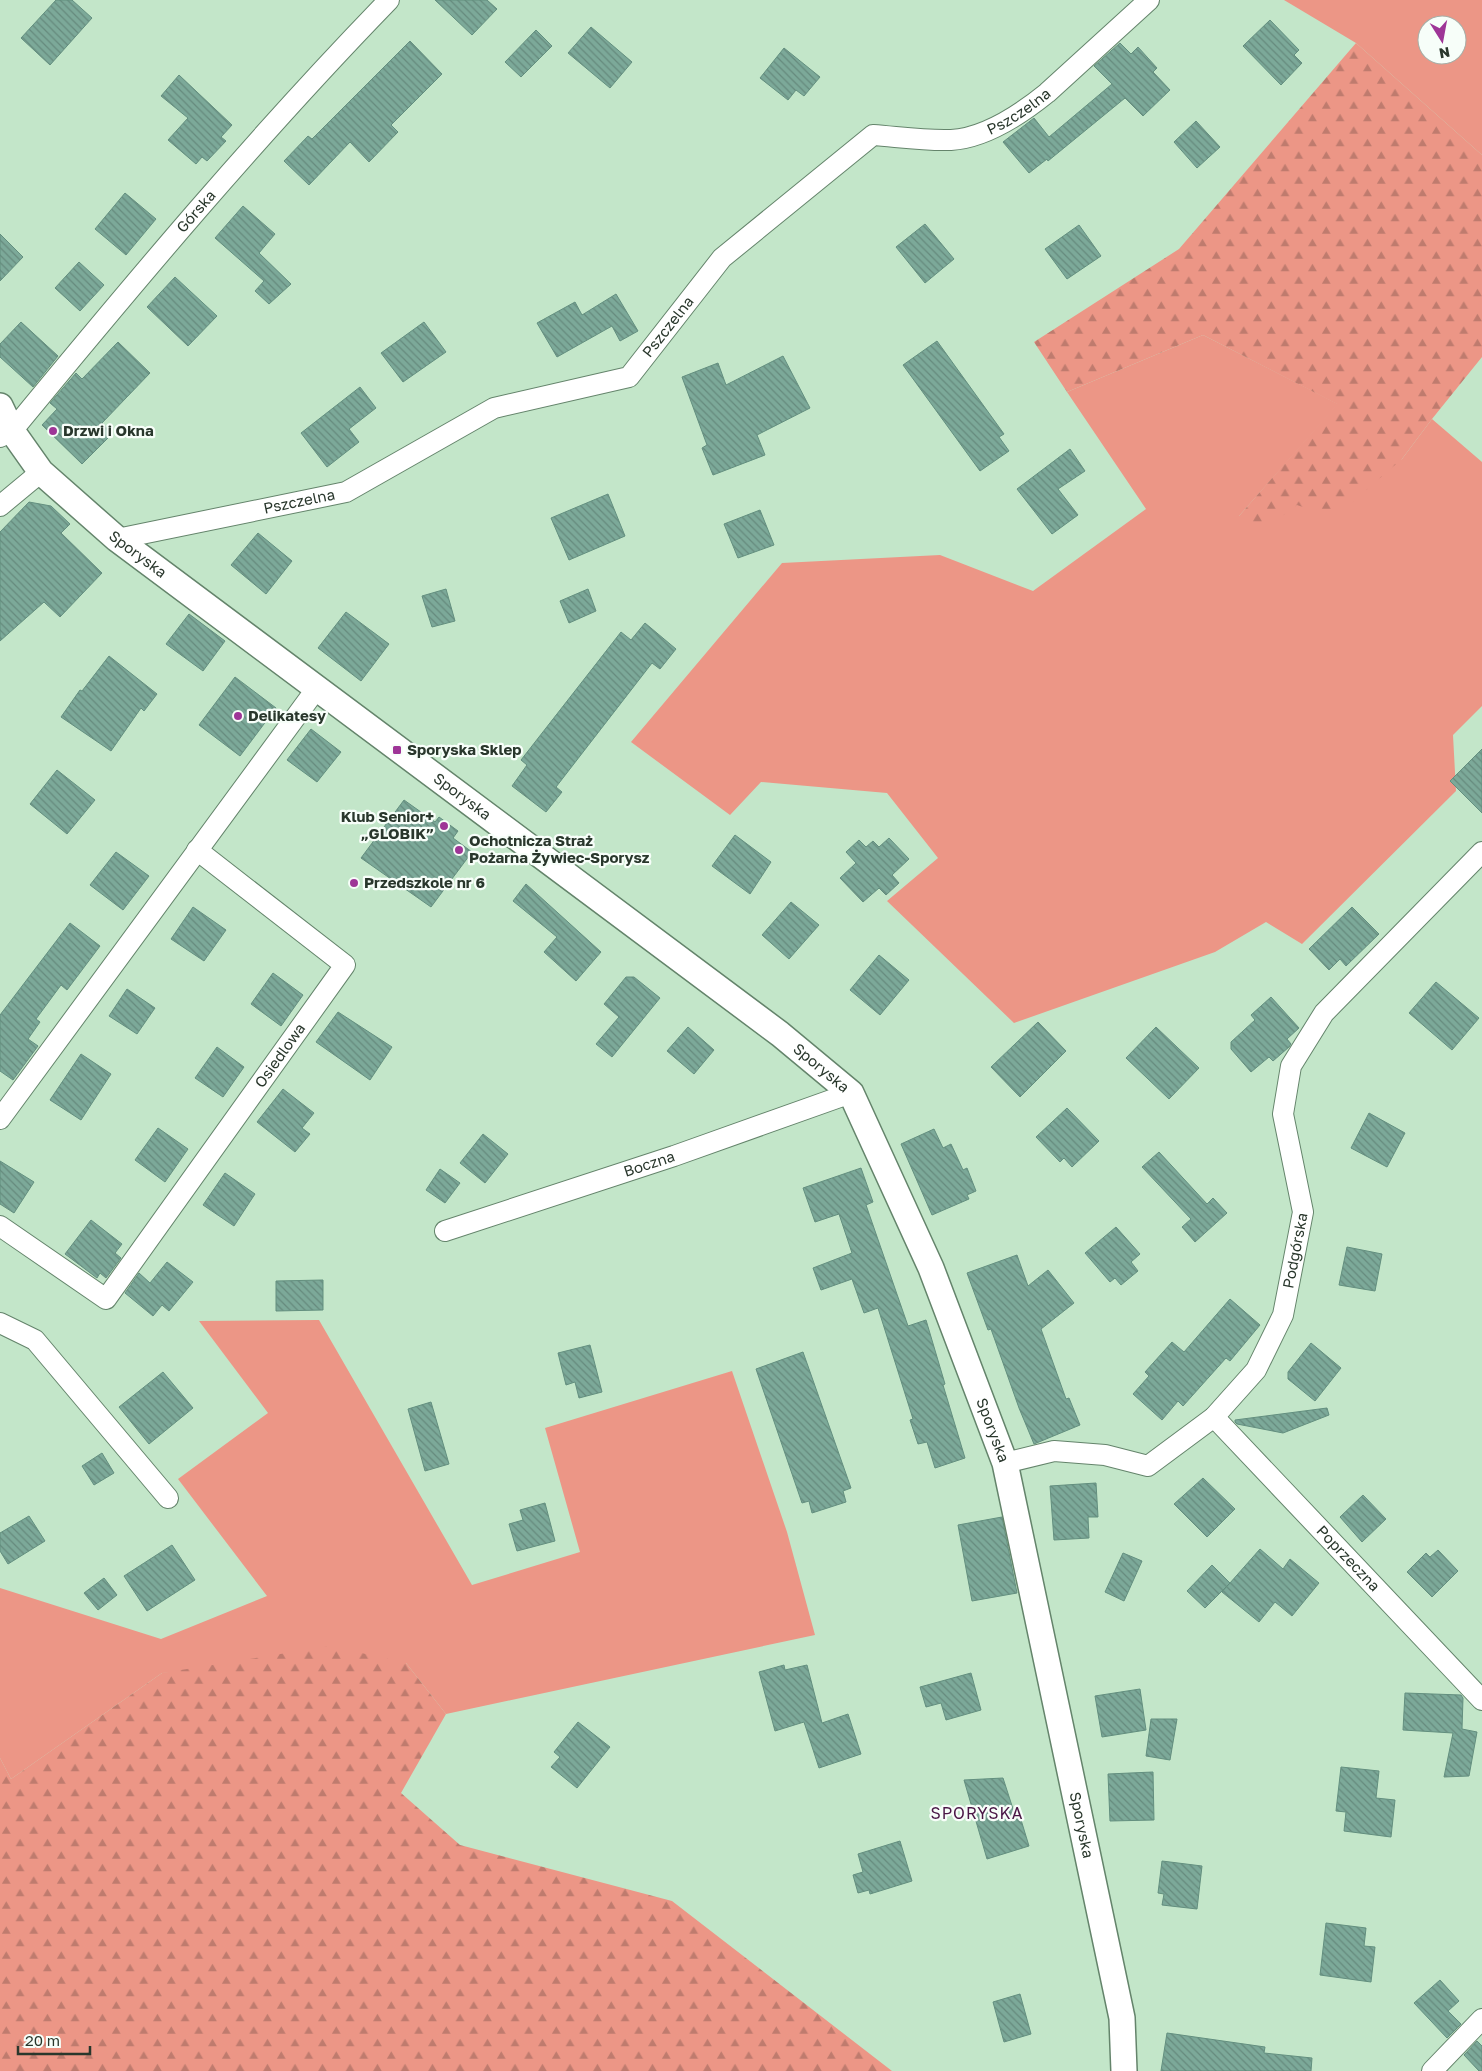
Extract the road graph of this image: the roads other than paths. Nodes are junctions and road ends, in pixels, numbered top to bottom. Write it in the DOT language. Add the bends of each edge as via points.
graph roads {
  1 [pos="389,0"];
  2 [pos="1149,0"];
  3 [pos="0,406"];
  4 [pos="6,434"];
  5 [pos="41,472"];
  6 [pos="0,506"];
  7 [pos="117,539"];
  8 [pos="316,688"];
  9 [pos="198,850"];
  10 [pos="1482,852"];
  11 [pos="851,1093"];
  12 [pos="0,1119"];
  13 [pos="0,1226"];
  14 [pos="445,1231"];
  15 [pos="0,1323"];
  16 [pos="1214,1417"];
  17 [pos="1005,1463"];
  18 [pos="168,1498"];
  19 [pos="1482,1700"];
  20 [pos="1482,2019"];
  21 [pos="1124,2071"];
  22 [pos="1432,2071"];
  1 -- 4 [label="street, Górska" via="172,238"];
  2 -- 7 [label="street, Pszczelna" via="1048,93 989,130 951,140 873,135 722,258 629,377 494,408 346,492"];
  3 -- 4 [label="street, Sporyska"];
  4 -- 5 [label="street, Sporyska"];
  5 -- 6 [label="street"];
  5 -- 7 [label="street, Sporyska"];
  7 -- 8 [label="street, Sporyska"];
  8 -- 9 [label="street"];
  8 -- 11 [label="street, Sporyska" via="780,1034"];
  9 -- 12 [label="street"];
  9 -- 13 [label="street, Osiedlowa" via="344,965 106,1299"];
  10 -- 16 [label="street, Podgórska" via="1324,1013 1291,1066 1283,1114 1303,1212 1283,1315 1256,1370"];
  11 -- 14 [label="street, Boczna" via="674,1156"];
  11 -- 17 [label="street, Sporyska" via="931,1268"];
  15 -- 18 [label="street" via="35,1340"];
  16 -- 17 [label="street, Podgórska" via="1148,1466 1105,1455 1054,1451"];
  16 -- 19 [label="street, Poprzeczna"];
  17 -- 21 [label="street, Sporyska" via="1122,2018"];
  20 -- 22 [label="street"];
}
